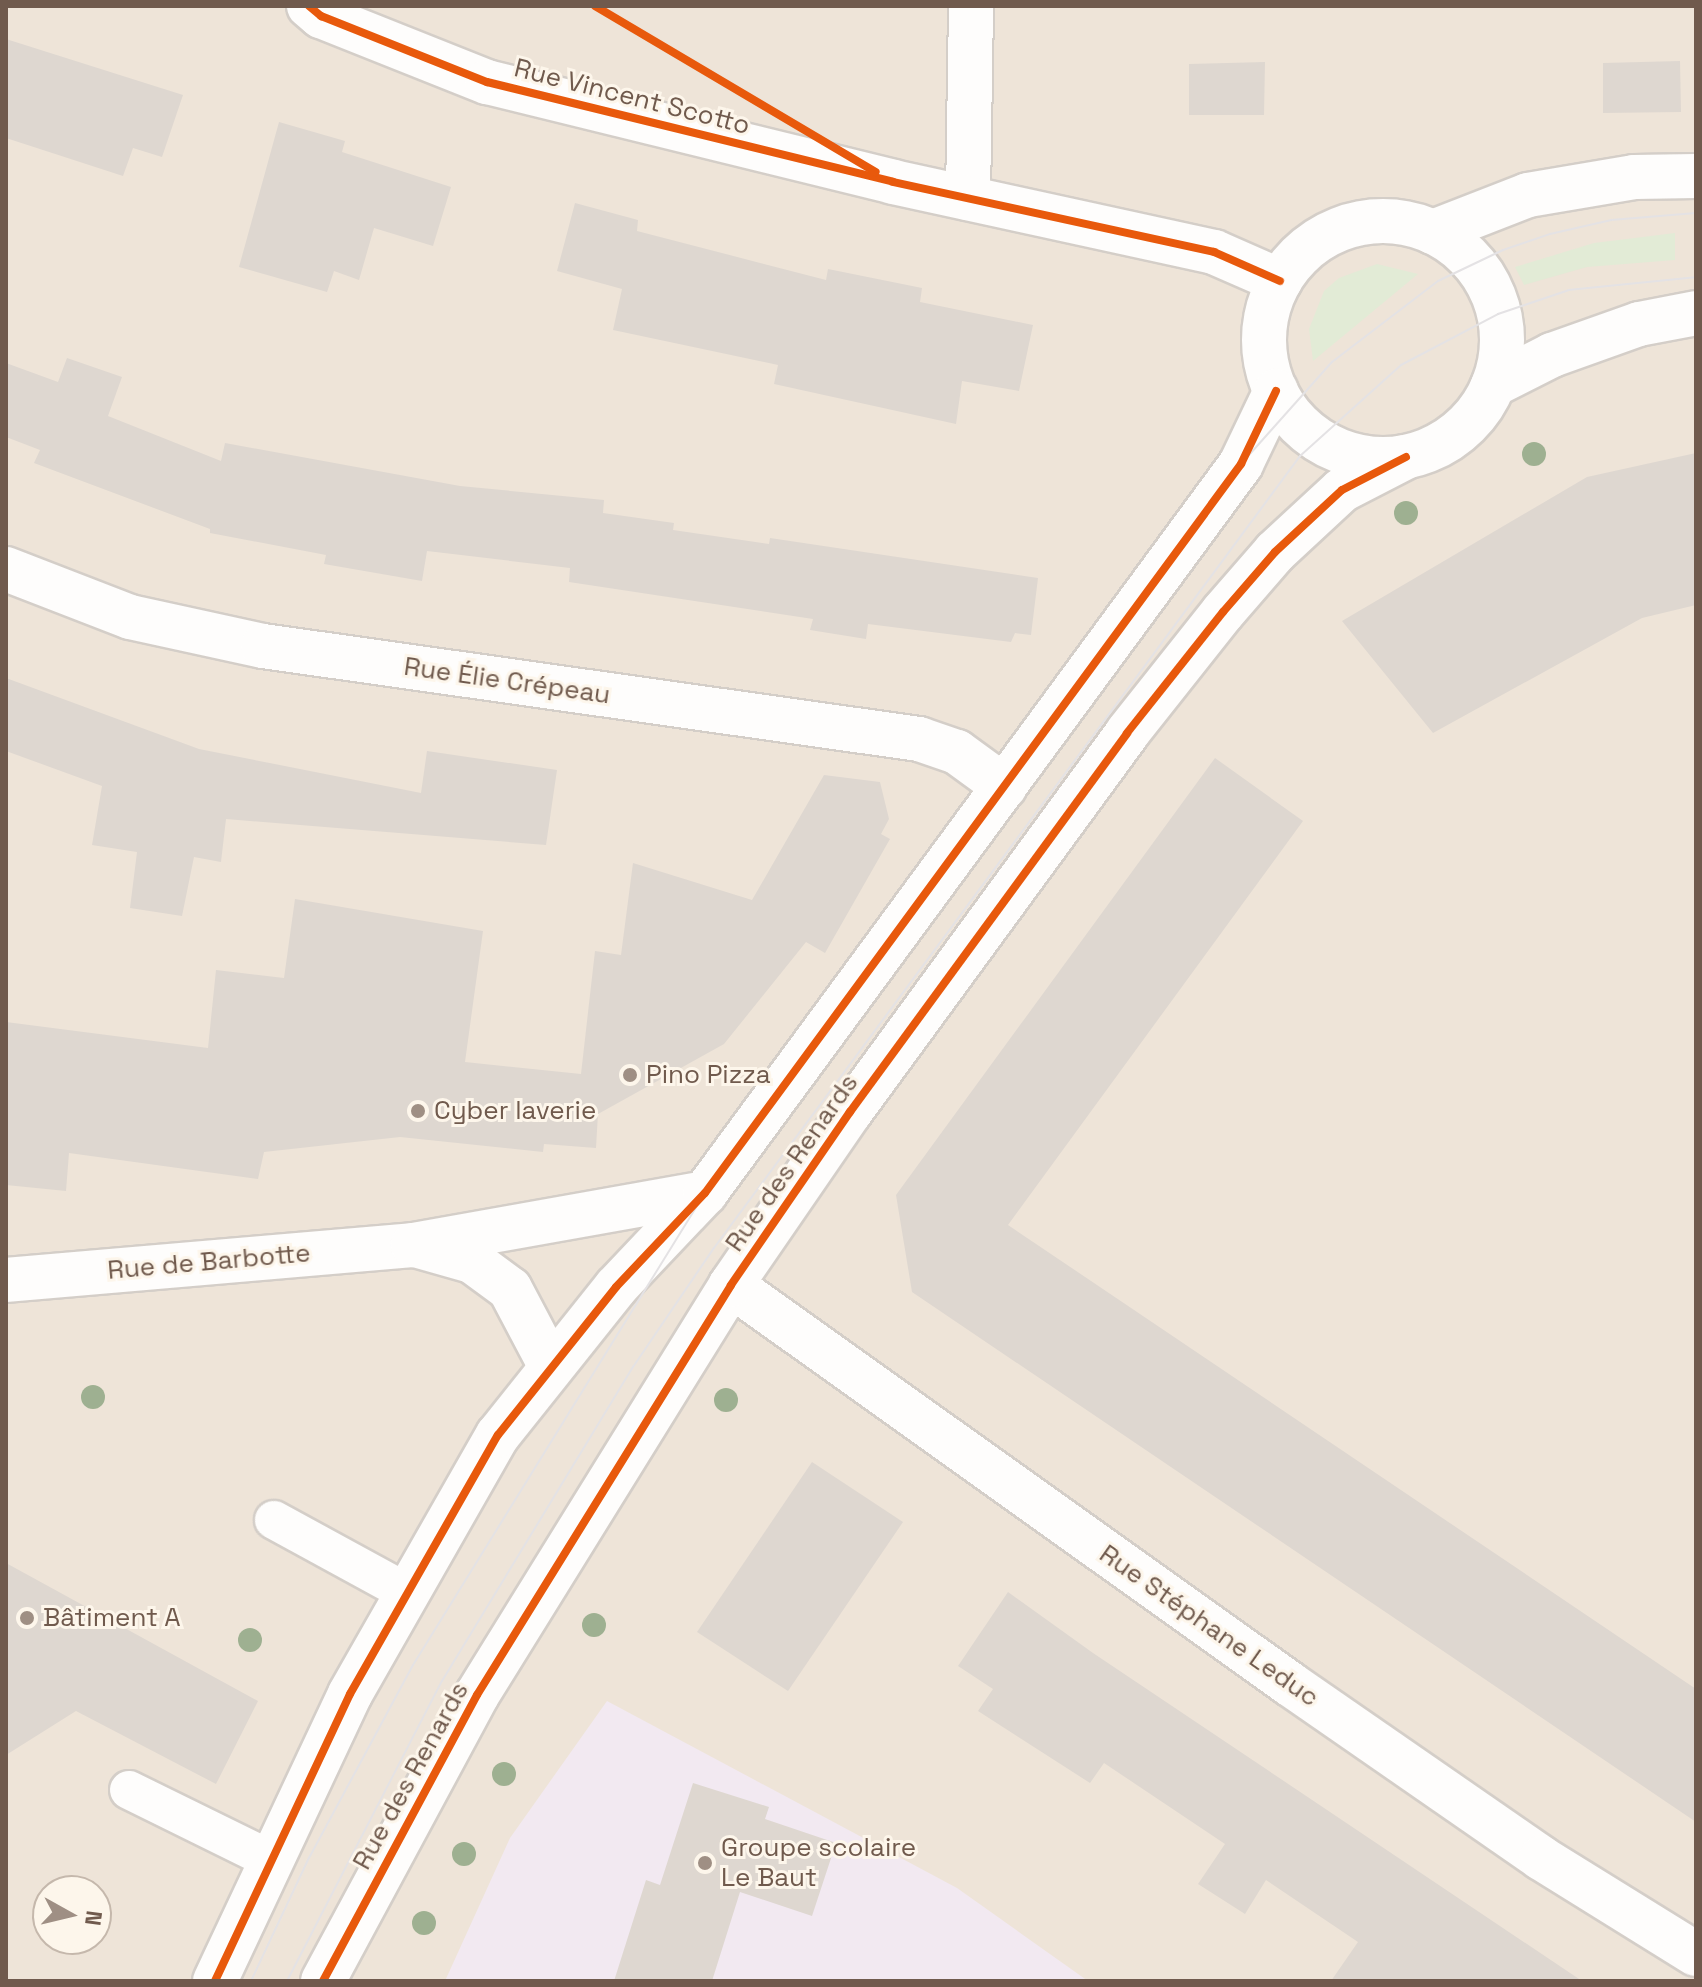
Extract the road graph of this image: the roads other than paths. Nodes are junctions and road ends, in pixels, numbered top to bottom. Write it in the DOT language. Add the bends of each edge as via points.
graph roads {
  1 [pos="309,6"];
  2 [pos="971,6"];
  3 [pos="1696,176"];
  4 [pos="968,198"];
  5 [pos="1433,232"];
  6 [pos="1280,281"];
  7 [pos="1696,313"];
  8 [pos="1493,385"];
  9 [pos="1276,391"];
  10 [pos="1406,457"];
  11 [pos="6,569"];
  12 [pos="1005,787"];
  13 [pos="705,1193"];
  14 [pos="413,1245"];
  15 [pos="6,1280"];
  16 [pos="731,1285"];
  17 [pos="550,1365"];
  18 [pos="274,1520"];
  19 [pos="408,1593"];
  20 [pos="129,1790"];
  21 [pos="269,1859"];
  22 [pos="1696,1954"];
  23 [pos="215,1981"];
  24 [pos="323,1981"];
  1 -- 4 [label="street, Rue Vincent Scotto" via="321,16 487,82"];
  2 -- 4 [label="street"];
  3 -- 5 [label="street" via="1634,177 1528,195"];
  4 -- 6 [label="street, Rue Vincent Scotto" via="1214,252"];
  5 -- 6 [label="street" via="1388,221 1344,228 1308,249"];
  5 -- 8 [label="street" via="1470,259 1495,302 1502,336"];
  6 -- 9 [label="street" via="1265,326 1265,357"];
  7 -- 8 [label="street" via="1639,324 1566,350"];
  8 -- 10 [label="street" via="1457,432"];
  9 -- 10 [label="street" via="1299,424 1329,446 1356,456"];
  9 -- 12 [label="street" via="1241,464"];
  10 -- 16 [label="street, Rue des Renards" via="1332,498 1223,612 1100,771"];
  11 -- 12 [label="street, Rue Élie Crépeau" via="130,617 263,646 919,739 957,752"];
  12 -- 13 [label="street"];
  13 -- 14 [label="street, Rue de Barbotte"];
  13 -- 17 [label="street"];
  14 -- 15 [label="street, Rue de Barbotte"];
  14 -- 17 [label="street, Rue de Barbotte" via="472,1261 510,1289"];
  16 -- 22 [label="street, Rue Stéphane Leduc" via="1340,1719 1541,1858"];
  16 -- 24 [label="street, Rue des Renards" via="477,1695"];
  17 -- 19 [label="street" via="498,1435"];
  18 -- 19 [label="lane"];
  19 -- 21 [label="street" via="350,1694"];
  20 -- 21 [label="lane"];
  21 -- 23 [label="street"];
}
